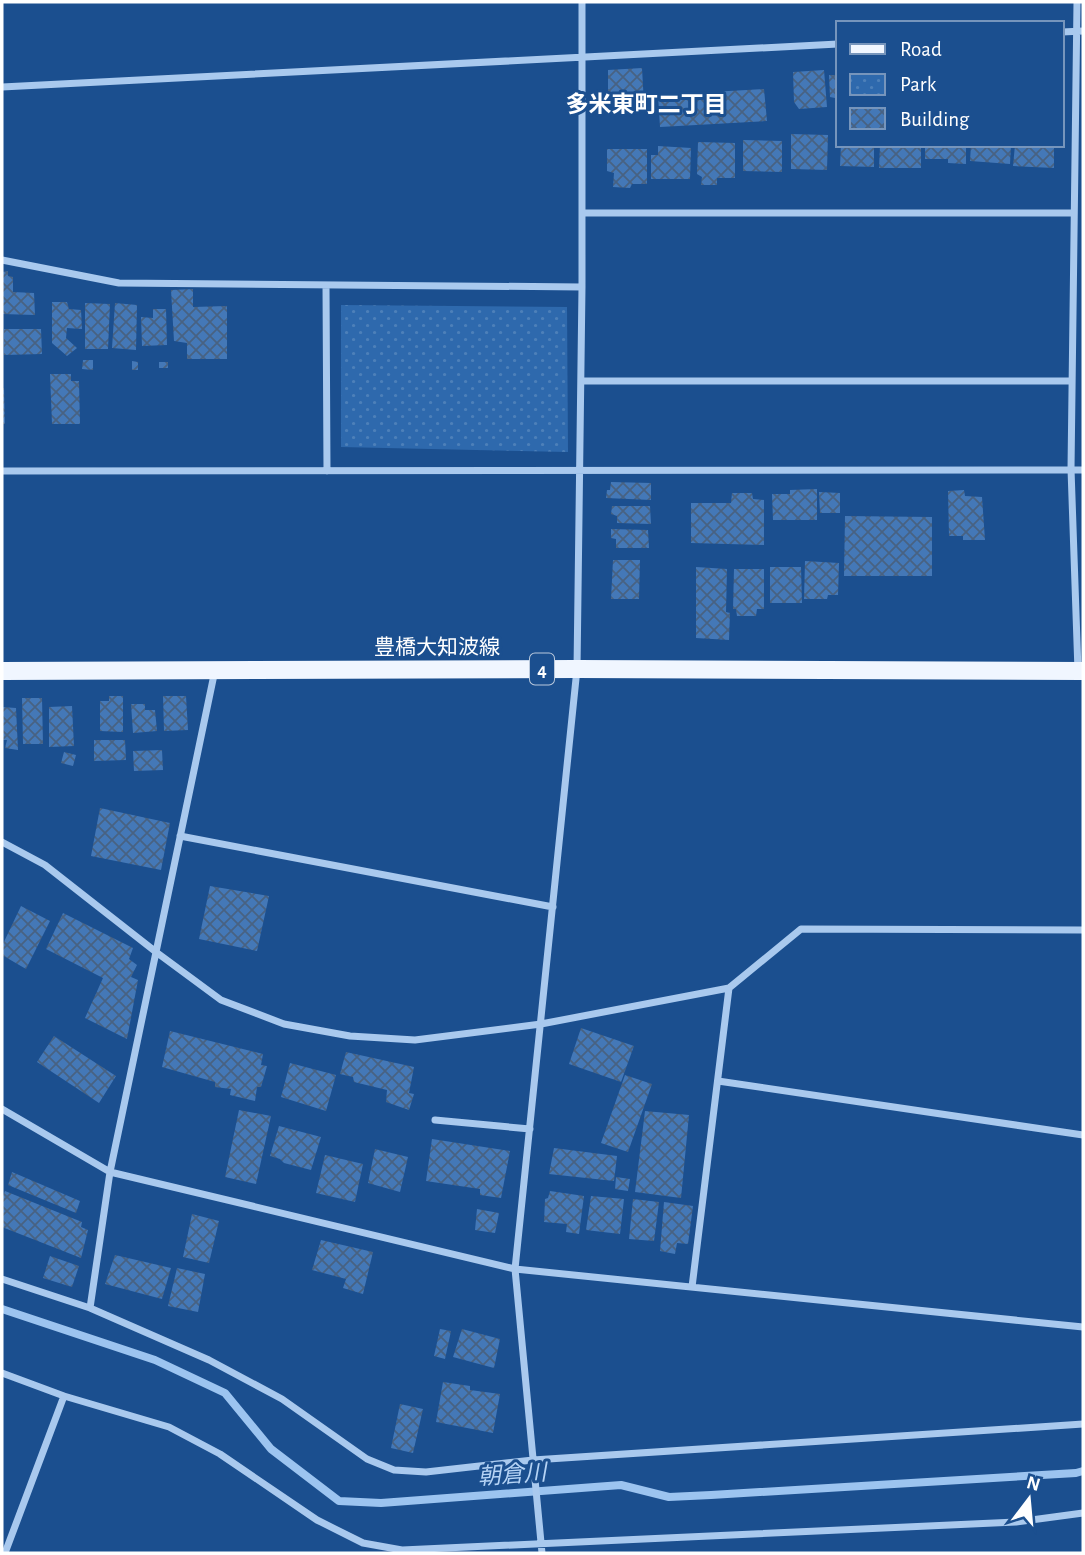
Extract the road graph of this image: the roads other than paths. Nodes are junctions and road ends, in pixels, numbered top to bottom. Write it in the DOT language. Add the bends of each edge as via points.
graph roads {
  1 [pos="582,2"];
  2 [pos="1077,2"];
  3 [pos="1079,31"];
  4 [pos="836,44"];
  5 [pos="582,57"];
  6 [pos="2,87"];
  7 [pos="582,213"];
  8 [pos="1074,213"];
  9 [pos="1073,257"];
  10 [pos="1083,257"];
  11 [pos="2,260"];
  12 [pos="326,285"];
  13 [pos="582,287"];
  14 [pos="581,381"];
  15 [pos="1072,381"];
  16 [pos="1071,469"];
  17 [pos="580,470"];
  18 [pos="1083,470"];
  19 [pos="2,471"];
  20 [pos="327,471"];
  21 [pos="578,669"];
  22 [pos="215,670"];
  23 [pos="2,671"];
  24 [pos="1081,671"];
  25 [pos="180,836"];
  26 [pos="2,842"];
  27 [pos="553,906"];
  28 [pos="1083,930"];
  29 [pos="156,952"];
  30 [pos="729,988"];
  31 [pos="541,1024"];
  32 [pos="718,1081"];
  33 [pos="2,1109"];
  34 [pos="435,1120"];
  35 [pos="530,1129"];
  36 [pos="1083,1135"];
  37 [pos="110,1172"];
  38 [pos="514,1269"];
  39 [pos="2,1279"];
  40 [pos="692,1287"];
  41 [pos="90,1308"];
  42 [pos="1083,1327"];
  43 [pos="2,1373"];
  44 [pos="64,1396"];
  45 [pos="1083,1415"];
  46 [pos="1083,1424"];
  47 [pos="533,1460"];
  48 [pos="1083,1513"];
  49 [pos="540,1544"];
  50 [pos="5,1553"];
  51 [pos="542,1553"];
  1 -- 5 [label="street"];
  2 -- 3 [label="street"];
  3 -- 8 [label="street"];
  4 -- 5 [label="street"];
  5 -- 6 [label="street"];
  5 -- 7 [label="street"];
  7 -- 8 [label="street"];
  7 -- 13 [label="street"];
  8 -- 9 [label="street"];
  9 -- 10 [label="street"];
  9 -- 15 [label="street"];
  11 -- 12 [label="street" via="119,283"];
  12 -- 13 [label="street"];
  12 -- 20 [label="street"];
  13 -- 14 [label="street"];
  14 -- 15 [label="street"];
  14 -- 17 [label="street"];
  15 -- 16 [label="street"];
  16 -- 17 [label="street"];
  16 -- 18 [label="street"];
  16 -- 24 [label="street"];
  17 -- 20 [label="street"];
  17 -- 21 [label="street"];
  19 -- 20 [label="street"];
  21 -- 22 [label="main road, 豊橋大知波線 / 4"];
  21 -- 24 [label="main road, 豊橋大知波線 / 4"];
  21 -- 27 [label="street"];
  22 -- 23 [label="main road, 豊橋大知波線 / 4"];
  22 -- 25 [label="street"];
  25 -- 27 [label="street"];
  25 -- 29 [label="street"];
  26 -- 29 [label="street" via="45,865"];
  27 -- 31 [label="street"];
  28 -- 30 [label="street" via="801,929"];
  29 -- 31 [label="street" via="221,1000 284,1024 350,1036 415,1040"];
  29 -- 37 [label="street"];
  30 -- 31 [label="street"];
  30 -- 32 [label="street"];
  31 -- 35 [label="street"];
  32 -- 36 [label="street"];
  32 -- 40 [label="street"];
  33 -- 37 [label="street"];
  34 -- 35 [label="street"];
  35 -- 38 [label="street"];
  37 -- 38 [label="street"];
  37 -- 41 [label="street"];
  38 -- 40 [label="street"];
  38 -- 47 [label="street"];
  39 -- 41 [label="street"];
  40 -- 42 [label="street"];
  41 -- 47 [label="street" via="209,1360 282,1399 367,1459 394,1470 426,1472"];
  43 -- 44 [label="street"];
  44 -- 49 [label="street" via="169,1427 220,1454 317,1520 363,1543 402,1550"];
  44 -- 50 [label="street"];
  45 -- 46 [label="street"];
  46 -- 47 [label="street"];
  47 -- 49 [label="street"];
  48 -- 49 [label="street" via="1016,1521"];
  49 -- 51 [label="street"];
}
